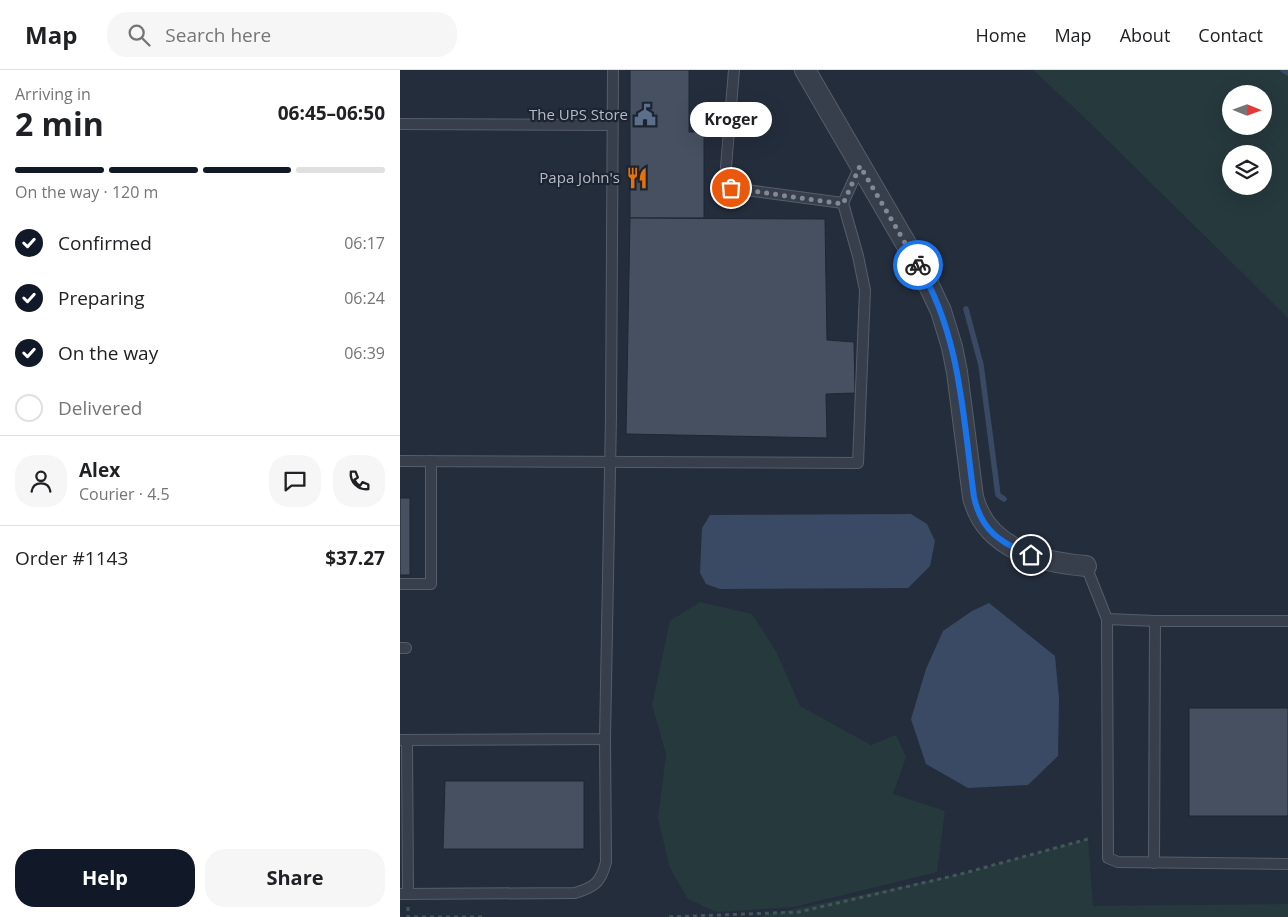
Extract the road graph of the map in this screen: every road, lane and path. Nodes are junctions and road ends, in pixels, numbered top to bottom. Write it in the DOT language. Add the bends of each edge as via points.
graph roads {
  1 [pos="613,70"];
  2 [pos="734,70"];
  3 [pos="805,70"];
  4 [pos="400,124"];
  5 [pos="612,125"];
  6 [pos="860,166"];
  7 [pos="843,204"];
  8 [pos="400,461"];
  9 [pos="431,461"];
  10 [pos="610,463"];
  11 [pos="1086,566"];
  12 [pos="400,584"];
  13 [pos="1107,619"];
  14 [pos="1154,621"];
  15 [pos="1288,621"];
  16 [pos="404,740"];
  17 [pos="606,740"];
  18 [pos="1088,839"];
  19 [pos="1154,863"];
  20 [pos="1288,864"];
  21 [pos="404,894"];
  22 [pos="485,917"];
  23 [pos="669,917"];
  1 -- 5 [label="lane"];
  2 -- 7 [label="lane" via="726,167 731,188"];
  3 -- 6 [label="street"];
  4 -- 5 [label="lane"];
  5 -- 10 [label="lane"];
  6 -- 7 [label="lane"];
  6 -- 11 [label="street" via="923,273 941,312 957,372 977,512 989,530 1005,543 1042,559"];
  7 -- 10 [label="lane" via="864,290 858,463"];
  8 -- 9 [label="lane"];
  9 -- 10 [label="lane"];
  9 -- 12 [label="lane" via="431,584"];
  10 -- 17 [label="lane"];
  11 -- 13 [label="lane"];
  13 -- 14 [label="lane"];
  13 -- 19 [label="lane" via="1108,858 1118,862"];
  14 -- 15 [label="lane"];
  14 -- 19 [label="lane"];
  16 -- 17 [label="lane"];
  16 -- 21 [label="lane"];
  17 -- 21 [label="lane" via="606,862 603,875 596,884 576,894"];
  18 -- 23 [label="path" via="961,874 799,912"];
  19 -- 20 [label="lane"];
  21 -- 22 [label="path" via="408,917"];
}
